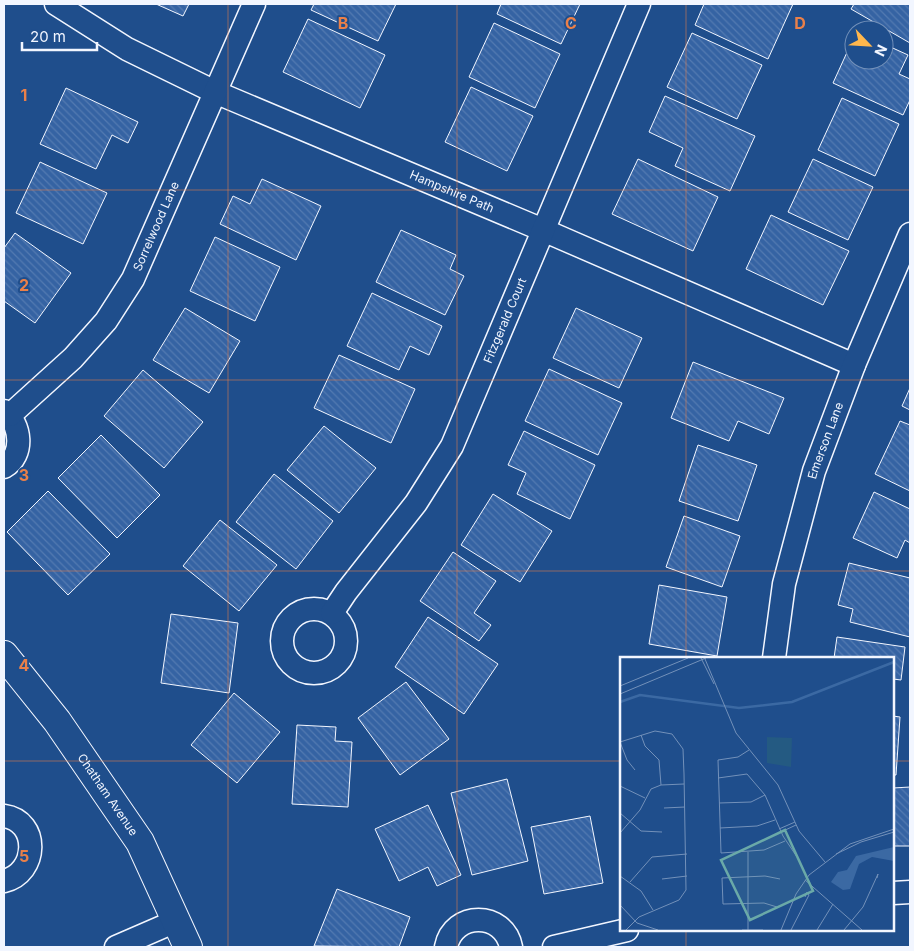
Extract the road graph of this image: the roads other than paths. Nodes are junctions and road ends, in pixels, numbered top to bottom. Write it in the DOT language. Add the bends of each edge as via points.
graph roads {
  1 [pos="56,4"];
  2 [pos="254,4"];
  3 [pos="639,4"];
  4 [pos="215,92"];
  5 [pos="543,230"];
  6 [pos="910,234"];
  7 [pos="854,365"];
  8 [pos="7,413"];
  9 [pos="4,467"];
  10 [pos="332,613"];
  11 [pos="4,655"];
  12 [pos="774,657"];
  13 [pos="4,816"];
  14 [pos="4,881"];
  15 [pos="910,892"];
  16 [pos="894,893"];
  17 [pos="176,921"];
  18 [pos="623,931"];
  19 [pos="116,947"];
  20 [pos="188,947"];
  21 [pos="446,947"];
  22 [pos="511,947"];
  23 [pos="554,947"];
  1 -- 4 [label="street, Hampshire Path" via="127,49"];
  2 -- 4 [label="street, Sorrelwood Lane"];
  3 -- 5 [label="street, Fitzgerald Court"];
  4 -- 5 [label="street, Hampshire Path"];
  4 -- 8 [label="street, Sorrelwood Lane" via="133,279 106,321 73,358"];
  5 -- 7 [label="street, Hampshire Path"];
  5 -- 10 [label="street, Fitzgerald Court" via="452,446 416,503"];
  6 -- 7 [label="street, Emerson Lane"];
  7 -- 12 [label="street, Emerson Lane" via="814,471 784,584"];
  8 -- 9 [label="street, Sorrelwood Lane" via="17,427 19,441 16,454"];
  11 -- 17 [label="street, Chatham Avenue" via="56,720 140,842"];
  13 -- 14 [label="street" via="20,823 28,834 31,847 29,860 22,871"];
  15 -- 16 [label="street"];
  17 -- 19 [label="street"];
  17 -- 20 [label="street, Chatham Avenue"];
  18 -- 23 [label="street"];
  21 -- 22 [label="street" via="455,930 465,922 478,920 492,922 502,929"];
}
